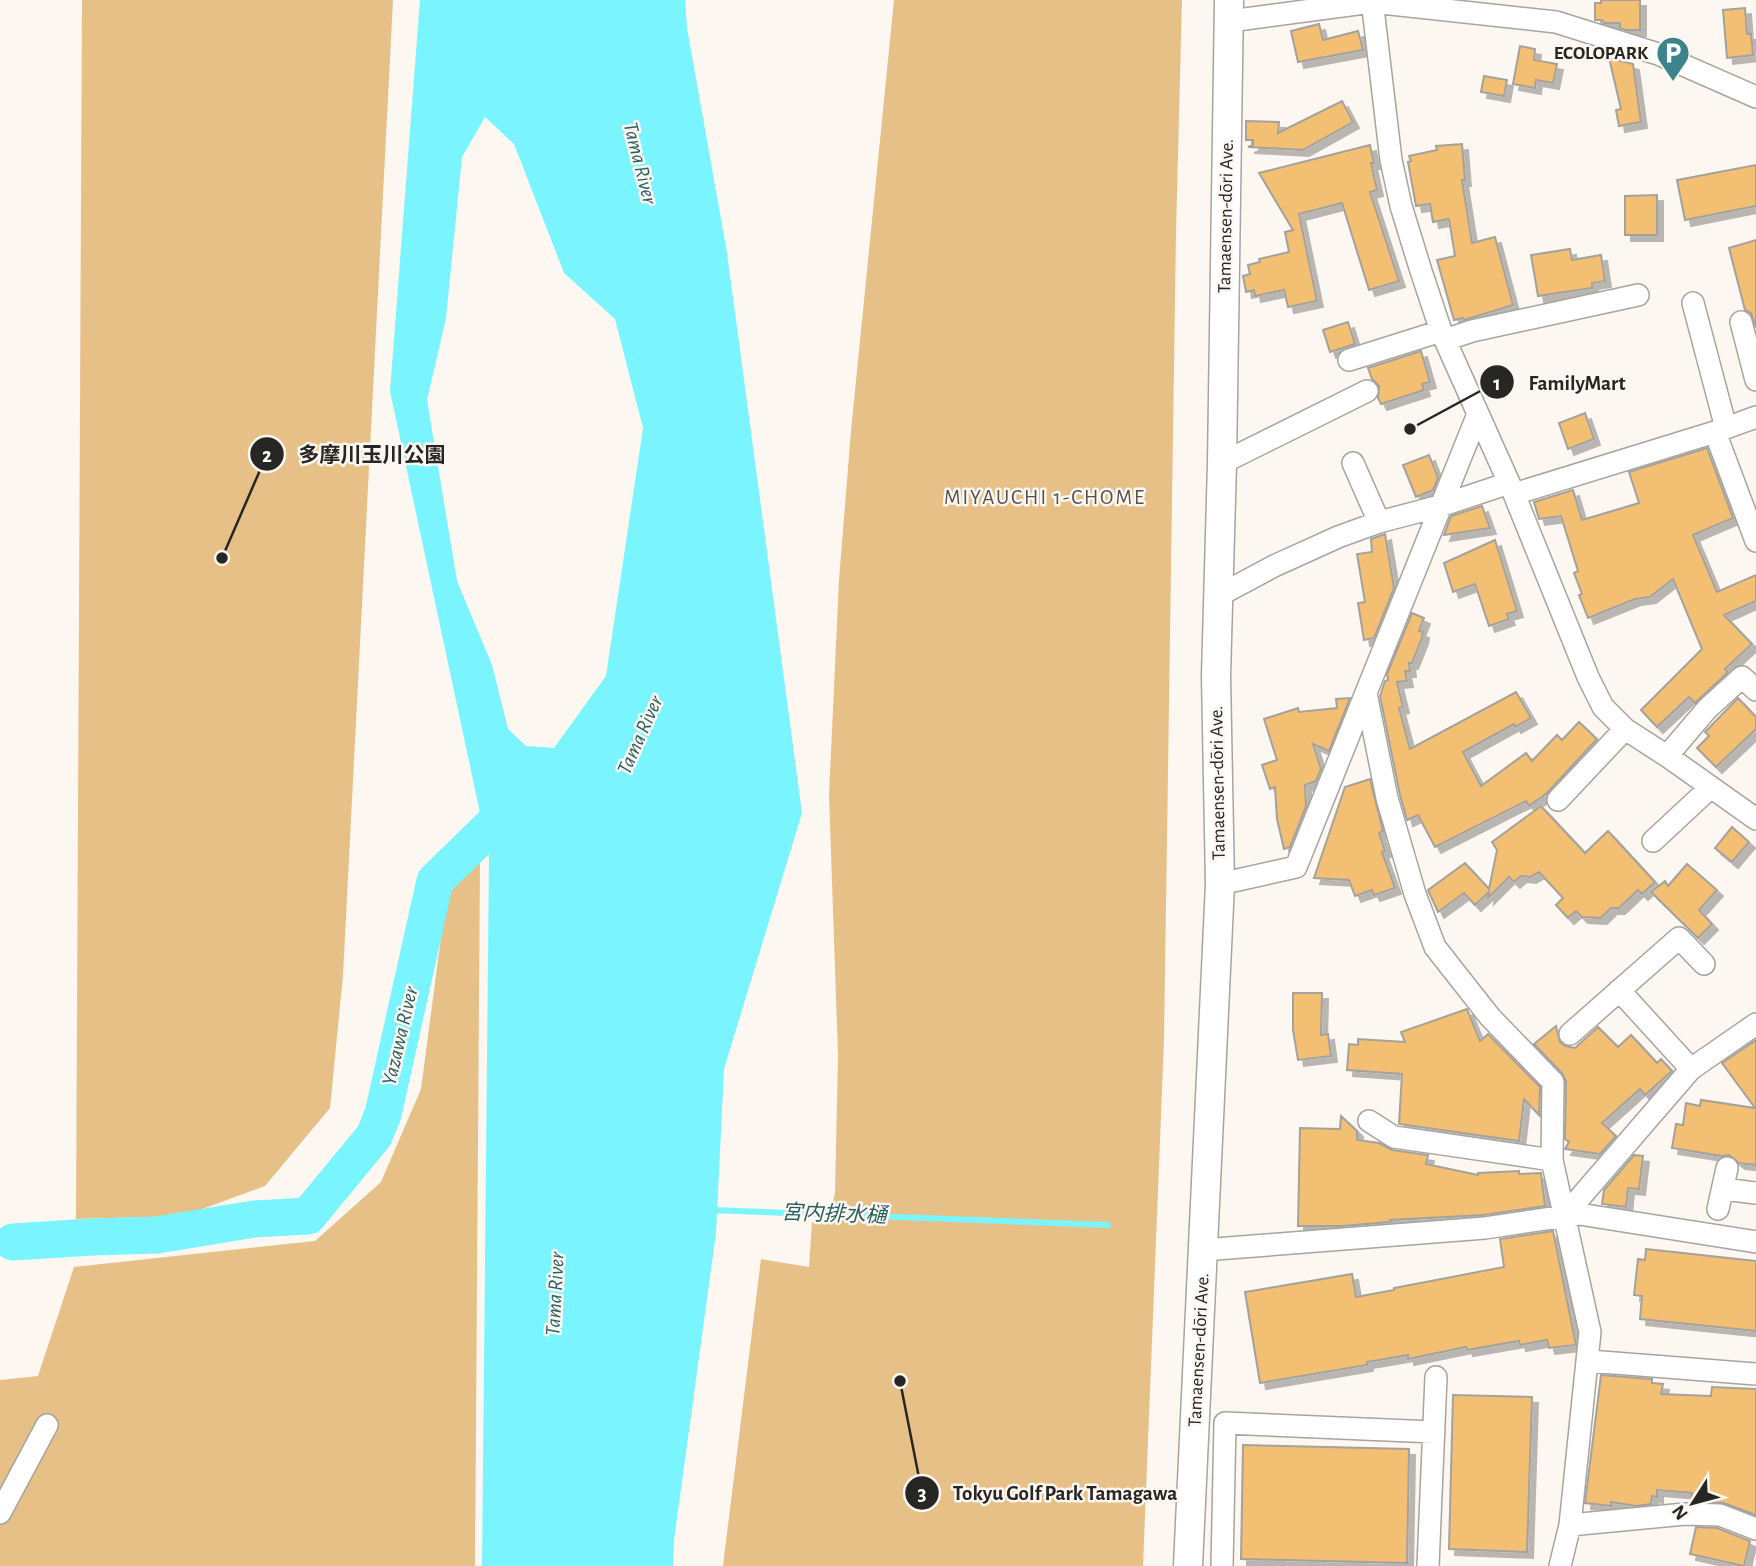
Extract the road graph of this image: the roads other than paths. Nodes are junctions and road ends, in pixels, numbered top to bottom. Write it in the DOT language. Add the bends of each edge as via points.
graph roads {
  1 [pos="1372,1"];
  2 [pos="1229,11"];
  3 [pos="1756,97"];
  4 [pos="1638,295"];
  5 [pos="1691,318"];
  6 [pos="1741,322"];
  7 [pos="1443,335"];
  8 [pos="1349,360"];
  9 [pos="1756,380"];
  10 [pos="1367,391"];
  11 [pos="1478,414"];
  12 [pos="1756,417"];
  13 [pos="1720,430"];
  14 [pos="1222,463"];
  15 [pos="1353,463"];
  16 [pos="1511,488"];
  17 [pos="1440,506"];
  18 [pos="1379,522"];
  19 [pos="1756,541"];
  20 [pos="1218,596"];
  21 [pos="1756,690"];
  22 [pos="1366,693"];
  23 [pos="1625,729"];
  24 [pos="1667,756"];
  25 [pos="1711,787"];
  26 [pos="1558,800"];
  27 [pos="1752,811"];
  28 [pos="1653,841"];
  29 [pos="1220,884"];
  30 [pos="1704,964"];
  31 [pos="1619,990"];
  32 [pos="1756,1024"];
  33 [pos="1570,1034"];
  34 [pos="1691,1069"];
  35 [pos="1369,1121"];
  36 [pos="1552,1160"];
  37 [pos="1727,1168"];
  38 [pos="1756,1193"];
  39 [pos="1565,1215"];
  40 [pos="1756,1242"];
  41 [pos="1203,1250"];
  42 [pos="1589,1361"];
  43 [pos="1756,1374"];
  44 [pos="1436,1377"];
  45 [pos="47,1425"];
  46 [pos="1434,1433"];
  47 [pos="0,1513"];
  48 [pos="1570,1525"];
  49 [pos="1756,1530"];
  50 [pos="1188,1566"];
  51 [pos="1222,1566"];
  52 [pos="1428,1566"];
  53 [pos="1560,1566"];
  1 -- 2 [label="street"];
  1 -- 3 [label="street" via="1556,22 1658,54"];
  1 -- 7 [label="street" via="1396,186"];
  2 -- 14 [label="main road, Tamaensen-dōri Ave."];
  4 -- 7 [label="street"];
  5 -- 13 [label="street"];
  6 -- 9 [label="street"];
  7 -- 8 [label="street"];
  7 -- 11 [label="street"];
  10 -- 14 [label="street"];
  11 -- 16 [label="street"];
  11 -- 17 [label="street"];
  12 -- 13 [label="street"];
  13 -- 16 [label="street"];
  13 -- 19 [label="street"];
  14 -- 20 [label="main road, Tamaensen-dōri Ave."];
  15 -- 18 [label="street"];
  16 -- 17 [label="street"];
  16 -- 23 [label="street" via="1588,677 1603,707"];
  17 -- 18 [label="street"];
  17 -- 22 [label="street"];
  18 -- 20 [label="street" via="1325,542"];
  20 -- 29 [label="main road, Tamaensen-dōri Ave."];
  21 -- 24 [label="street" via="1742,677"];
  22 -- 29 [label="street" via="1296,867"];
  22 -- 36 [label="street" via="1387,798 1435,947 1490,1017 1553,1082"];
  23 -- 24 [label="street"];
  23 -- 26 [label="street"];
  24 -- 25 [label="street"];
  25 -- 27 [label="street"];
  25 -- 28 [label="street"];
  29 -- 41 [label="main road, Tamaensen-dōri Ave."];
  30 -- 31 [label="street" via="1679,938"];
  31 -- 33 [label="street"];
  31 -- 34 [label="street"];
  32 -- 34 [label="street"];
  34 -- 39 [label="street"];
  35 -- 36 [label="street" via="1394,1137"];
  36 -- 39 [label="street"];
  37 -- 38 [label="street" via="1721,1199"];
  39 -- 40 [label="street"];
  39 -- 41 [label="street" via="1472,1230"];
  39 -- 42 [label="street" via="1590,1332"];
  41 -- 50 [label="main road, Tamaensen-dōri Ave."];
  42 -- 43 [label="street"];
  42 -- 48 [label="street"];
  44 -- 46 [label="street"];
  45 -- 47 [label="street"];
  46 -- 51 [label="street" via="1225,1423"];
  46 -- 52 [label="street"];
  48 -- 49 [label="street" via="1685,1514 1720,1515"];
  48 -- 53 [label="street"];
}
